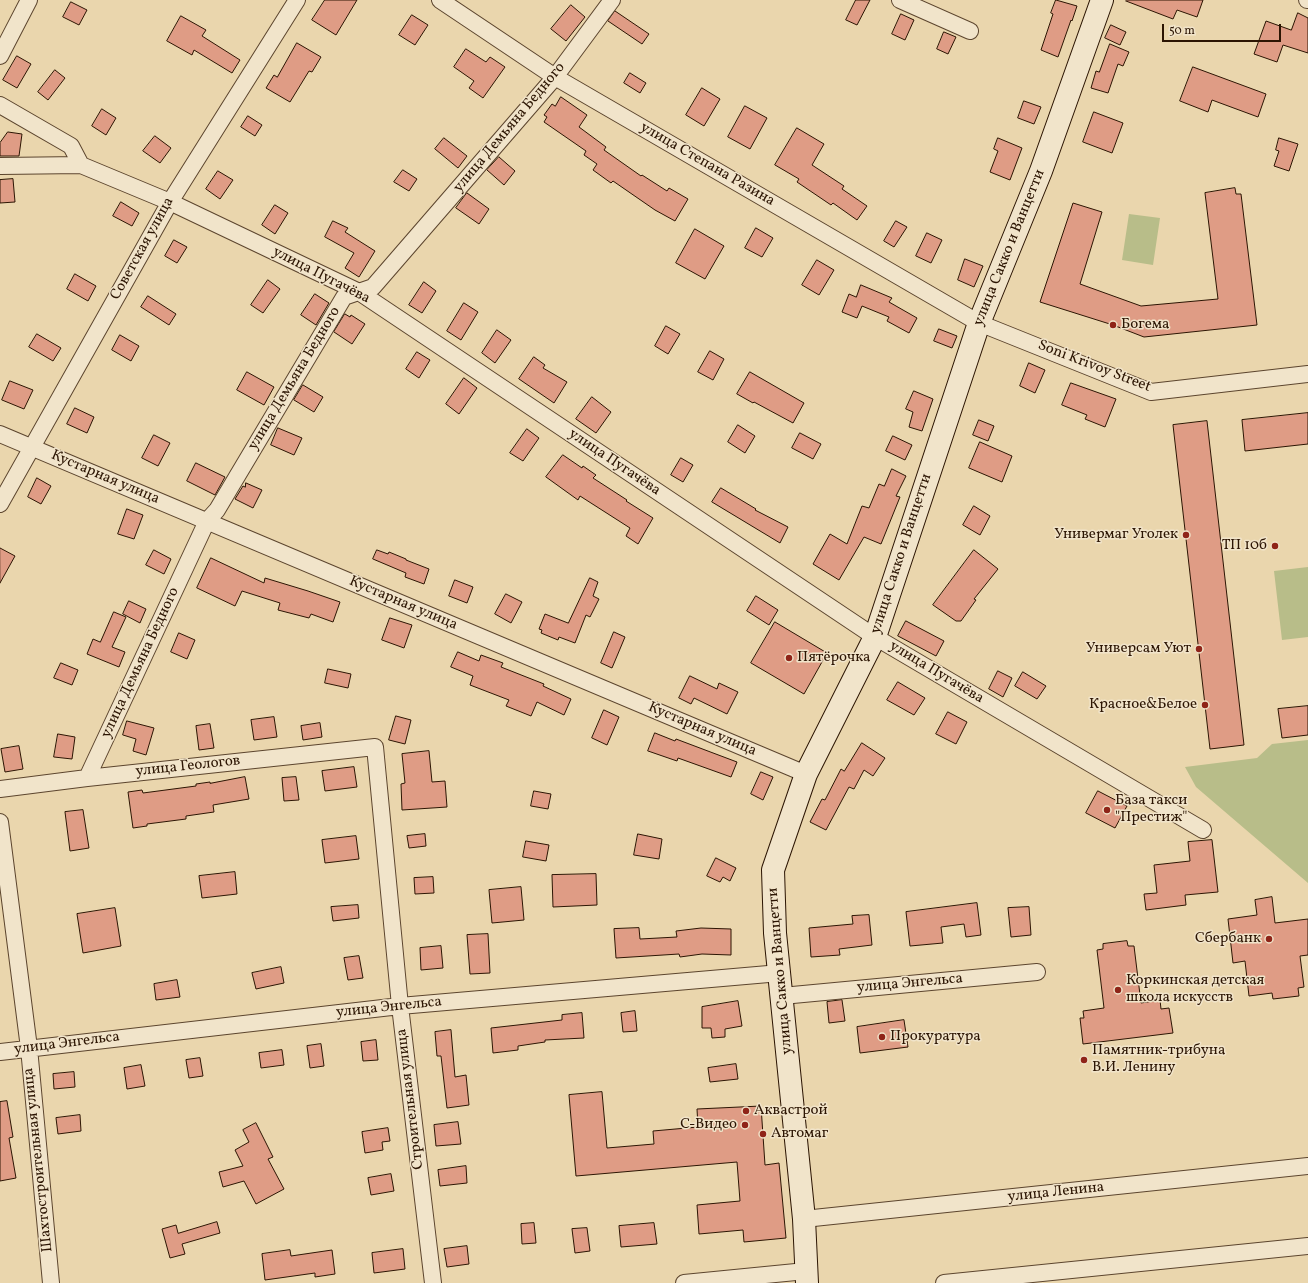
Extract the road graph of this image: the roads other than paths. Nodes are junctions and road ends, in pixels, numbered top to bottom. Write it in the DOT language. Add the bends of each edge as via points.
graph roads {
  1 [pos="29,0"];
  2 [pos="296,0"];
  3 [pos="440,0"];
  4 [pos="612,0"];
  5 [pos="900,0"];
  6 [pos="1102,0"];
  7 [pos="970,31"];
  8 [pos="0,56"];
  9 [pos="555,77"];
  10 [pos="0,105"];
  11 [pos="82,165"];
  12 [pos="0,166"];
  13 [pos="170,202"];
  14 [pos="359,292"];
  15 [pos="979,322"];
  16 [pos="1308,374"];
  17 [pos="0,434"];
  18 [pos="32,447"];
  19 [pos="0,504"];
  20 [pos="207,521"];
  21 [pos="875,637"];
  22 [pos="375,747"];
  23 [pos="806,774"];
  24 [pos="87,778"];
  25 [pos="0,789"];
  26 [pos="0,822"];
  27 [pos="1203,830"];
  28 [pos="1037,972"];
  29 [pos="780,974"];
  30 [pos="782,996"];
  31 [pos="400,1006"];
  32 [pos="29,1048"];
  33 [pos="0,1052"];
  34 [pos="1308,1166"];
  35 [pos="804,1219"];
  36 [pos="1308,1246"];
  37 [pos="807,1277"];
  38 [pos="51,1283"];
  39 [pos="433,1283"];
  40 [pos="684,1283"];
  41 [pos="944,1283"];
  1 -- 8 [label="street"];
  2 -- 13 [label="street, Советская улица"];
  3 -- 9 [label="street, улица Степана Разина"];
  4 -- 9 [label="street, улица Демьяна Бедного"];
  5 -- 7 [label="street"];
  6 -- 15 [label="street, улица Сакко и Ванцетти" via="1041,171"];
  9 -- 14 [label="street, улица Демьяна Бедного" via="374,287"];
  9 -- 15 [label="street, улица Степана Разина"];
  10 -- 11 [label="street" via="70,146"];
  11 -- 12 [label="street, улица Пугачёва"];
  11 -- 13 [label="street, улица Пугачёва"];
  13 -- 14 [label="street, улица Пугачёва"];
  13 -- 18 [label="street, Советская улица"];
  14 -- 20 [label="street, улица Демьяна Бедного" via="344,297 217,510"];
  14 -- 21 [label="street, улица Пугачёва"];
  15 -- 16 [label="street, Soni Krivoy Street" via="1151,392"];
  15 -- 21 [label="street, улица Сакко и Ванцетти"];
  17 -- 18 [label="street, Кустарная улица"];
  18 -- 19 [label="street, Советская улица"];
  18 -- 20 [label="street, Кустарная улица"];
  20 -- 23 [label="street, Кустарная улица"];
  20 -- 24 [label="street, улица Демьяна Бедного"];
  21 -- 23 [label="street, улица Сакко и Ванцетти"];
  21 -- 27 [label="street, улица Пугачёва"];
  22 -- 24 [label="street, улица Геологов"];
  22 -- 31 [label="street, Строительная улица"];
  23 -- 29 [label="street, улица Сакко и Ванцетти" via="773,870 775,933"];
  24 -- 25 [label="street, улица Геологов"];
  26 -- 32 [label="street, Шахтостроительная улица"];
  28 -- 30 [label="street, улица Энгельса"];
  29 -- 30 [label="street, улица Сакко и Ванцетти"];
  29 -- 31 [label="street, улица Энгельса"];
  30 -- 35 [label="street, улица Сакко и Ванцетти"];
  31 -- 32 [label="street, улица Энгельса"];
  31 -- 39 [label="street, Строительная улица"];
  32 -- 33 [label="street, улица Энгельса"];
  32 -- 38 [label="street, Шахтостроительная улица"];
  34 -- 35 [label="street, улица Ленина"];
  35 -- 37 [label="street, улица Сакко и Ванцетти"];
  36 -- 41 [label="street"];
  37 -- 40 [label="street"];
}
